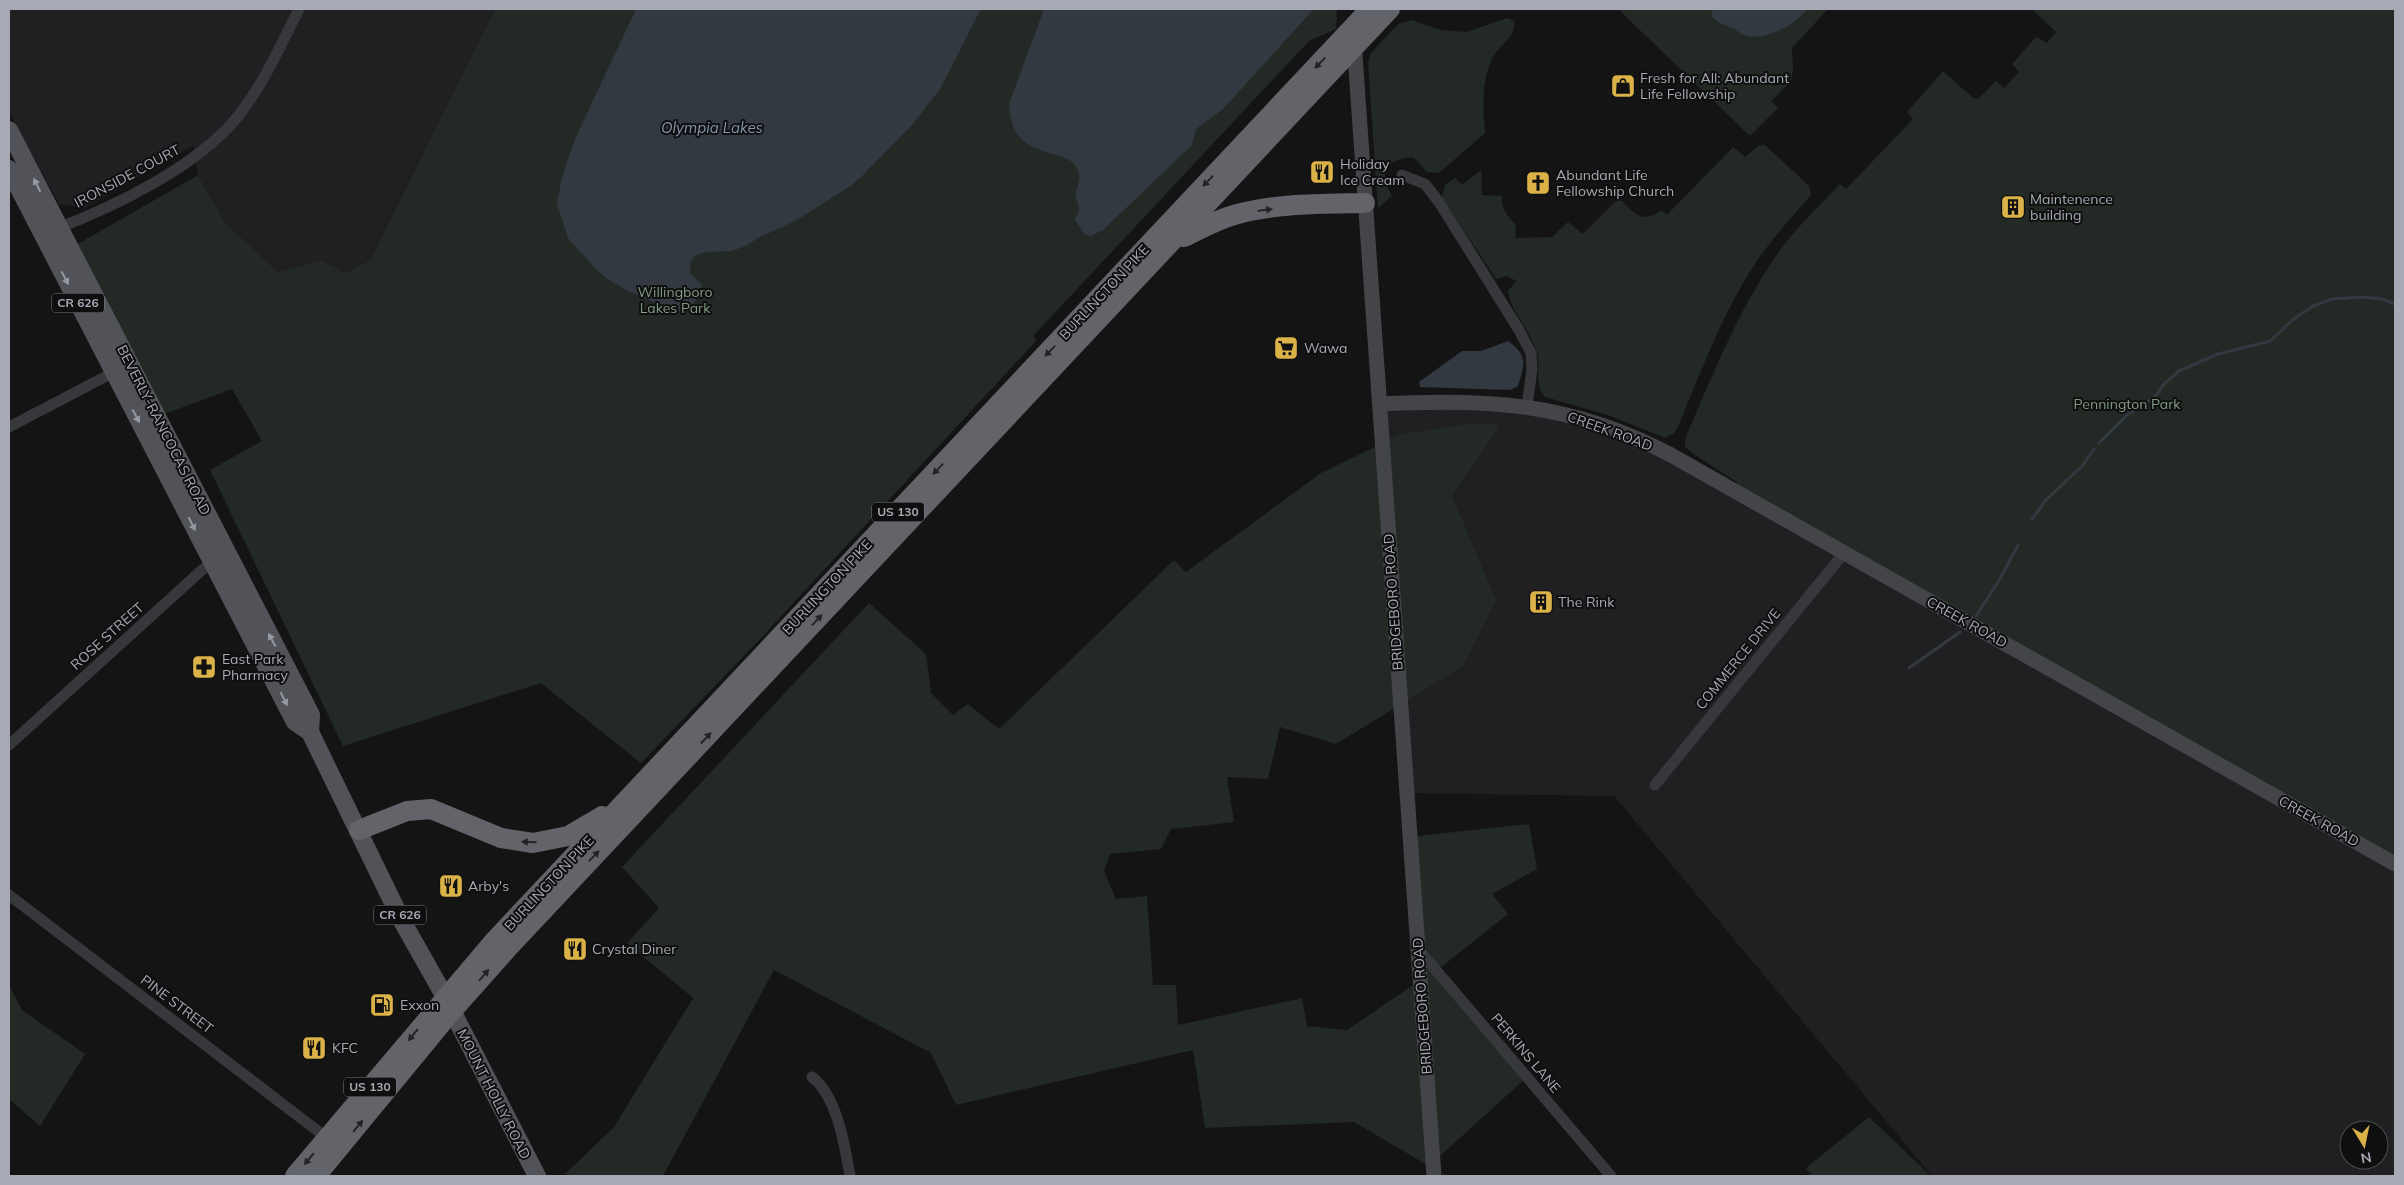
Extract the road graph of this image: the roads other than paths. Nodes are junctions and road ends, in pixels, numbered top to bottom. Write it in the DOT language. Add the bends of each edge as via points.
graph roads {
  1 [pos="299,9"];
  2 [pos="1370,9"];
  3 [pos="1390,9"];
  4 [pos="1352,27"];
  5 [pos="9,130"];
  6 [pos="9,169"];
  7 [pos="1402,175"];
  8 [pos="1365,203"];
  9 [pos="59,228"];
  10 [pos="42,234"];
  11 [pos="1171,244"];
  12 [pos="130,364"];
  13 [pos="114,373"];
  14 [pos="1380,404"];
  15 [pos="1527,406"];
  16 [pos="9,427"];
  17 [pos="228,553"];
  18 [pos="1844,553"];
  19 [pos="212,562"];
  20 [pos="310,732"];
  21 [pos="9,744"];
  22 [pos="1655,785"];
  23 [pos="622,806"];
  24 [pos="359,830"];
  25 [pos="2395,864"];
  26 [pos="9,895"];
  27 [pos="1418,949"];
  28 [pos="448,1005"];
  29 [pos="812,1077"];
  30 [pos="327,1138"];
  31 [pos="295,1176"];
  32 [pos="316,1176"];
  33 [pos="537,1176"];
  34 [pos="850,1176"];
  35 [pos="1434,1176"];
  36 [pos="1611,1176"];
  1 -- 9 [label="street, IRONSIDE COURT" via="258,88 240,114 216,139 174,170"];
  2 -- 4 [label="highway, BURLINGTON PIKE / US 130"];
  3 -- 4 [label="highway, BURLINGTON PIKE / US 130"];
  4 -- 8 [label="street, BRIDGEBORO ROAD"];
  4 -- 11 [label="highway, BURLINGTON PIKE / US 130"];
  4 -- 23 [label="highway, BURLINGTON PIKE / US 130, one-way"];
  9 -- 5 [label="main road, BEVERLY-RANCOCAS ROAD / CR 626, one-way"];
  6 -- 10 [label="main road, BEVERLY-RANCOCAS ROAD / CR 626"];
  7 -- 15 [label="street" via="1425,184 1439,202 1519,330 1531,353"];
  11 -- 8 [label="highway, one-way" via="1235,214 1287,206"];
  8 -- 14 [label="street, BRIDGEBORO ROAD"];
  9 -- 10 [label="street, IRONSIDE COURT"];
  9 -- 12 [label="main road, BEVERLY-RANCOCAS ROAD / CR 626"];
  10 -- 13 [label="main road, BEVERLY-RANCOCAS ROAD / CR 626, one-way"];
  28 -- 11 [label="highway, BURLINGTON PIKE / US 130, one-way" via="543,911"];
  12 -- 13 [label="street"];
  12 -- 17 [label="main road, BEVERLY-RANCOCAS ROAD / CR 626"];
  13 -- 16 [label="street"];
  13 -- 19 [label="main road, BEVERLY-RANCOCAS ROAD / CR 626, one-way"];
  14 -- 15 [label="street, CREEK ROAD" via="1453,400"];
  14 -- 27 [label="street, BRIDGEBORO ROAD"];
  15 -- 18 [label="street, CREEK ROAD" via="1578,417 1636,438"];
  17 -- 19 [label="street, ROSE STREET"];
  20 -- 17 [label="main road, BEVERLY-RANCOCAS ROAD / CR 626, one-way" via="311,715"];
  18 -- 22 [label="street, COMMERCE DRIVE"];
  18 -- 25 [label="street, CREEK ROAD"];
  19 -- 20 [label="main road, BEVERLY-RANCOCAS ROAD / CR 626, one-way" via="295,722"];
  19 -- 21 [label="street, ROSE STREET"];
  20 -- 24 [label="main road, BEVERLY-RANCOCAS ROAD / CR 626"];
  23 -- 24 [label="highway, one-way" via="568,836 534,843 500,838 431,809 407,811"];
  23 -- 28 [label="highway, BURLINGTON PIKE / US 130" via="495,940"];
  24 -- 28 [label="main road, BEVERLY-RANCOCAS ROAD / CR 626" via="401,919"];
  26 -- 30 [label="street, PINE STREET"];
  27 -- 35 [label="street, BRIDGEBORO ROAD"];
  27 -- 36 [label="street, PERKINS LANE"];
  28 -- 30 [label="highway, BURLINGTON PIKE / US 130, one-way"];
  32 -- 28 [label="highway, BURLINGTON PIKE / US 130, one-way"];
  28 -- 33 [label="main road, MOUNT HOLLY ROAD / CR 626"];
  29 -- 34 [label="street" via="830,1099"];
  30 -- 31 [label="highway, BURLINGTON PIKE / US 130, one-way"];
}
